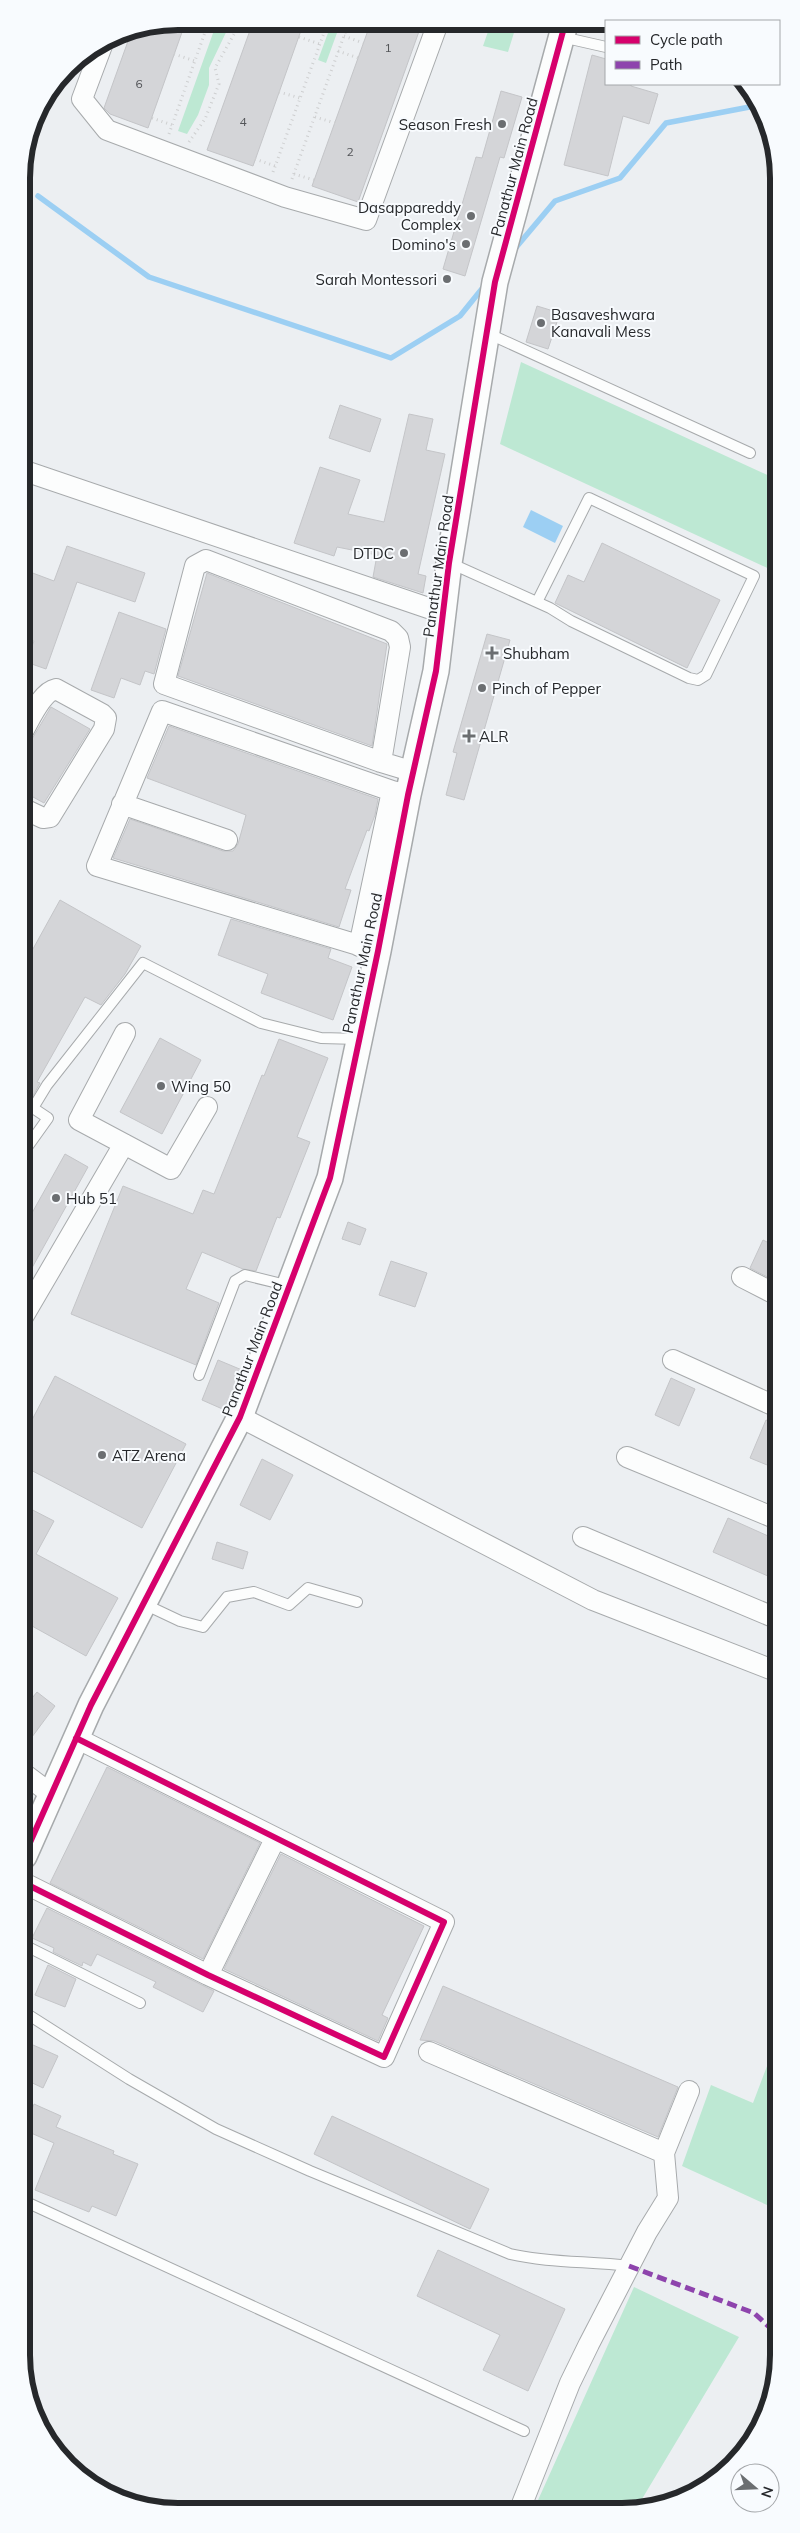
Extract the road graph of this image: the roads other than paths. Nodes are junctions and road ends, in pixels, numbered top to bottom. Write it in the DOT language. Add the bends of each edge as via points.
graph roads {
  1 [pos="435,30"];
  2 [pos="563,30"];
  3 [pos="605,48"];
  4 [pos="100,53"];
  5 [pos="487,333"];
  6 [pos="750,453"];
  7 [pos="30,473"];
  8 [pos="449,563"];
  9 [pos="537,602"];
  10 [pos="443,613"];
  11 [pos="30,720"];
  12 [pos="381,762"];
  13 [pos="404,786"];
  14 [pos="122,804"];
  15 [pos="30,812"];
  16 [pos="227,840"];
  17 [pos="369,948"];
  18 [pos="126,1033"];
  19 [pos="359,1039"];
  20 [pos="207,1107"];
  21 [pos="30,1143"];
  22 [pos="124,1144"];
  23 [pos="742,1277"];
  24 [pos="290,1286"];
  25 [pos="770,1291"];
  26 [pos="30,1305"];
  27 [pos="672,1360"];
  28 [pos="199,1375"];
  29 [pos="770,1404"];
  30 [pos="240,1417"];
  31 [pos="627,1457"];
  32 [pos="770,1516"];
  33 [pos="583,1537"];
  34 [pos="357,1602"];
  35 [pos="144,1604"];
  36 [pos="770,1616"];
  37 [pos="770,1669"];
  38 [pos="76,1738"];
  39 [pos="30,1778"];
  40 [pos="51,1794"];
  41 [pos="275,1839"];
  42 [pos="30,1842"];
  43 [pos="30,1886"];
  44 [pos="30,1948"];
  45 [pos="208,1974"];
  46 [pos="140,2003"];
  47 [pos="30,2016"];
  48 [pos="429,2052"];
  49 [pos="689,2090"];
  50 [pos="664,2154"];
  51 [pos="30,2204"];
  52 [pos="629,2266"];
  53 [pos="524,2431"];
  54 [pos="522,2503"];
  1 -- 4 [label="street" via="366,220 285,197 107,130 82,99"];
  2 -- 3 [label="lane"];
  2 -- 5 [label="street, Panathur Main Road" via="495,282"];
  5 -- 6 [label="lane"];
  5 -- 8 [label="street, Panathur Main Road"];
  7 -- 10 [label="street"];
  8 -- 9 [label="lane"];
  8 -- 10 [label="street, Panathur Main Road"];
  9 -- 9 [label="lane" via="589,498 754,576 706,675 698,680"];
  10 -- 13 [label="street, Panathur Main Road" via="436,671"];
  11 -- 15 [label="street" via="46,695 56,689 106,718 104,729 50,817 43,818"];
  12 -- 12 [label="street" via="400,647 398,638 391,631 206,560 195,566 164,684"];
  12 -- 13 [label="street"];
  13 -- 14 [label="street" via="162,711"];
  13 -- 17 [label="street, Panathur Main Road"];
  14 -- 16 [label="street"];
  14 -- 17 [label="street" via="96,866"];
  17 -- 19 [label="street, Panathur Main Road"];
  18 -- 22 [label="street" via="79,1120"];
  19 -- 21 [label="lane" via="321,1038 261,1023 143,963 33,1108 48,1118"];
  19 -- 24 [label="street, Panathur Main Road" via="330,1178"];
  20 -- 22 [label="street" via="171,1169"];
  22 -- 26 [label="street"];
  23 -- 25 [label="street"];
  24 -- 28 [label="lane" via="245,1275 235,1281"];
  24 -- 30 [label="street, Panathur Main Road"];
  27 -- 29 [label="street"];
  30 -- 35 [label="street, Panathur Main Road"];
  30 -- 37 [label="street" via="593,1600"];
  31 -- 32 [label="street"];
  33 -- 36 [label="street"];
  34 -- 35 [label="lane" via="308,1588 289,1605 254,1592 227,1597 204,1627 180,1622"];
  35 -- 38 [label="street, Panathur Main Road"];
  38 -- 40 [label="street, Panathur Main Road"];
  38 -- 41 [label="street"];
  39 -- 40 [label="street"];
  40 -- 42 [label="street, Panathur Main Road"];
  41 -- 45 [label="street"];
  41 -- 45 [label="street" via="444,1922 384,2056"];
  43 -- 45 [label="street"];
  44 -- 46 [label="lane"];
  47 -- 52 [label="lane" via="216,2129 310,2172 510,2254 539,2260 593,2261"];
  48 -- 50 [label="street"];
  49 -- 50 [label="street"];
  50 -- 52 [label="street" via="668,2198"];
  51 -- 53 [label="lane"];
  52 -- 54 [label="street" via="570,2383"];
}
